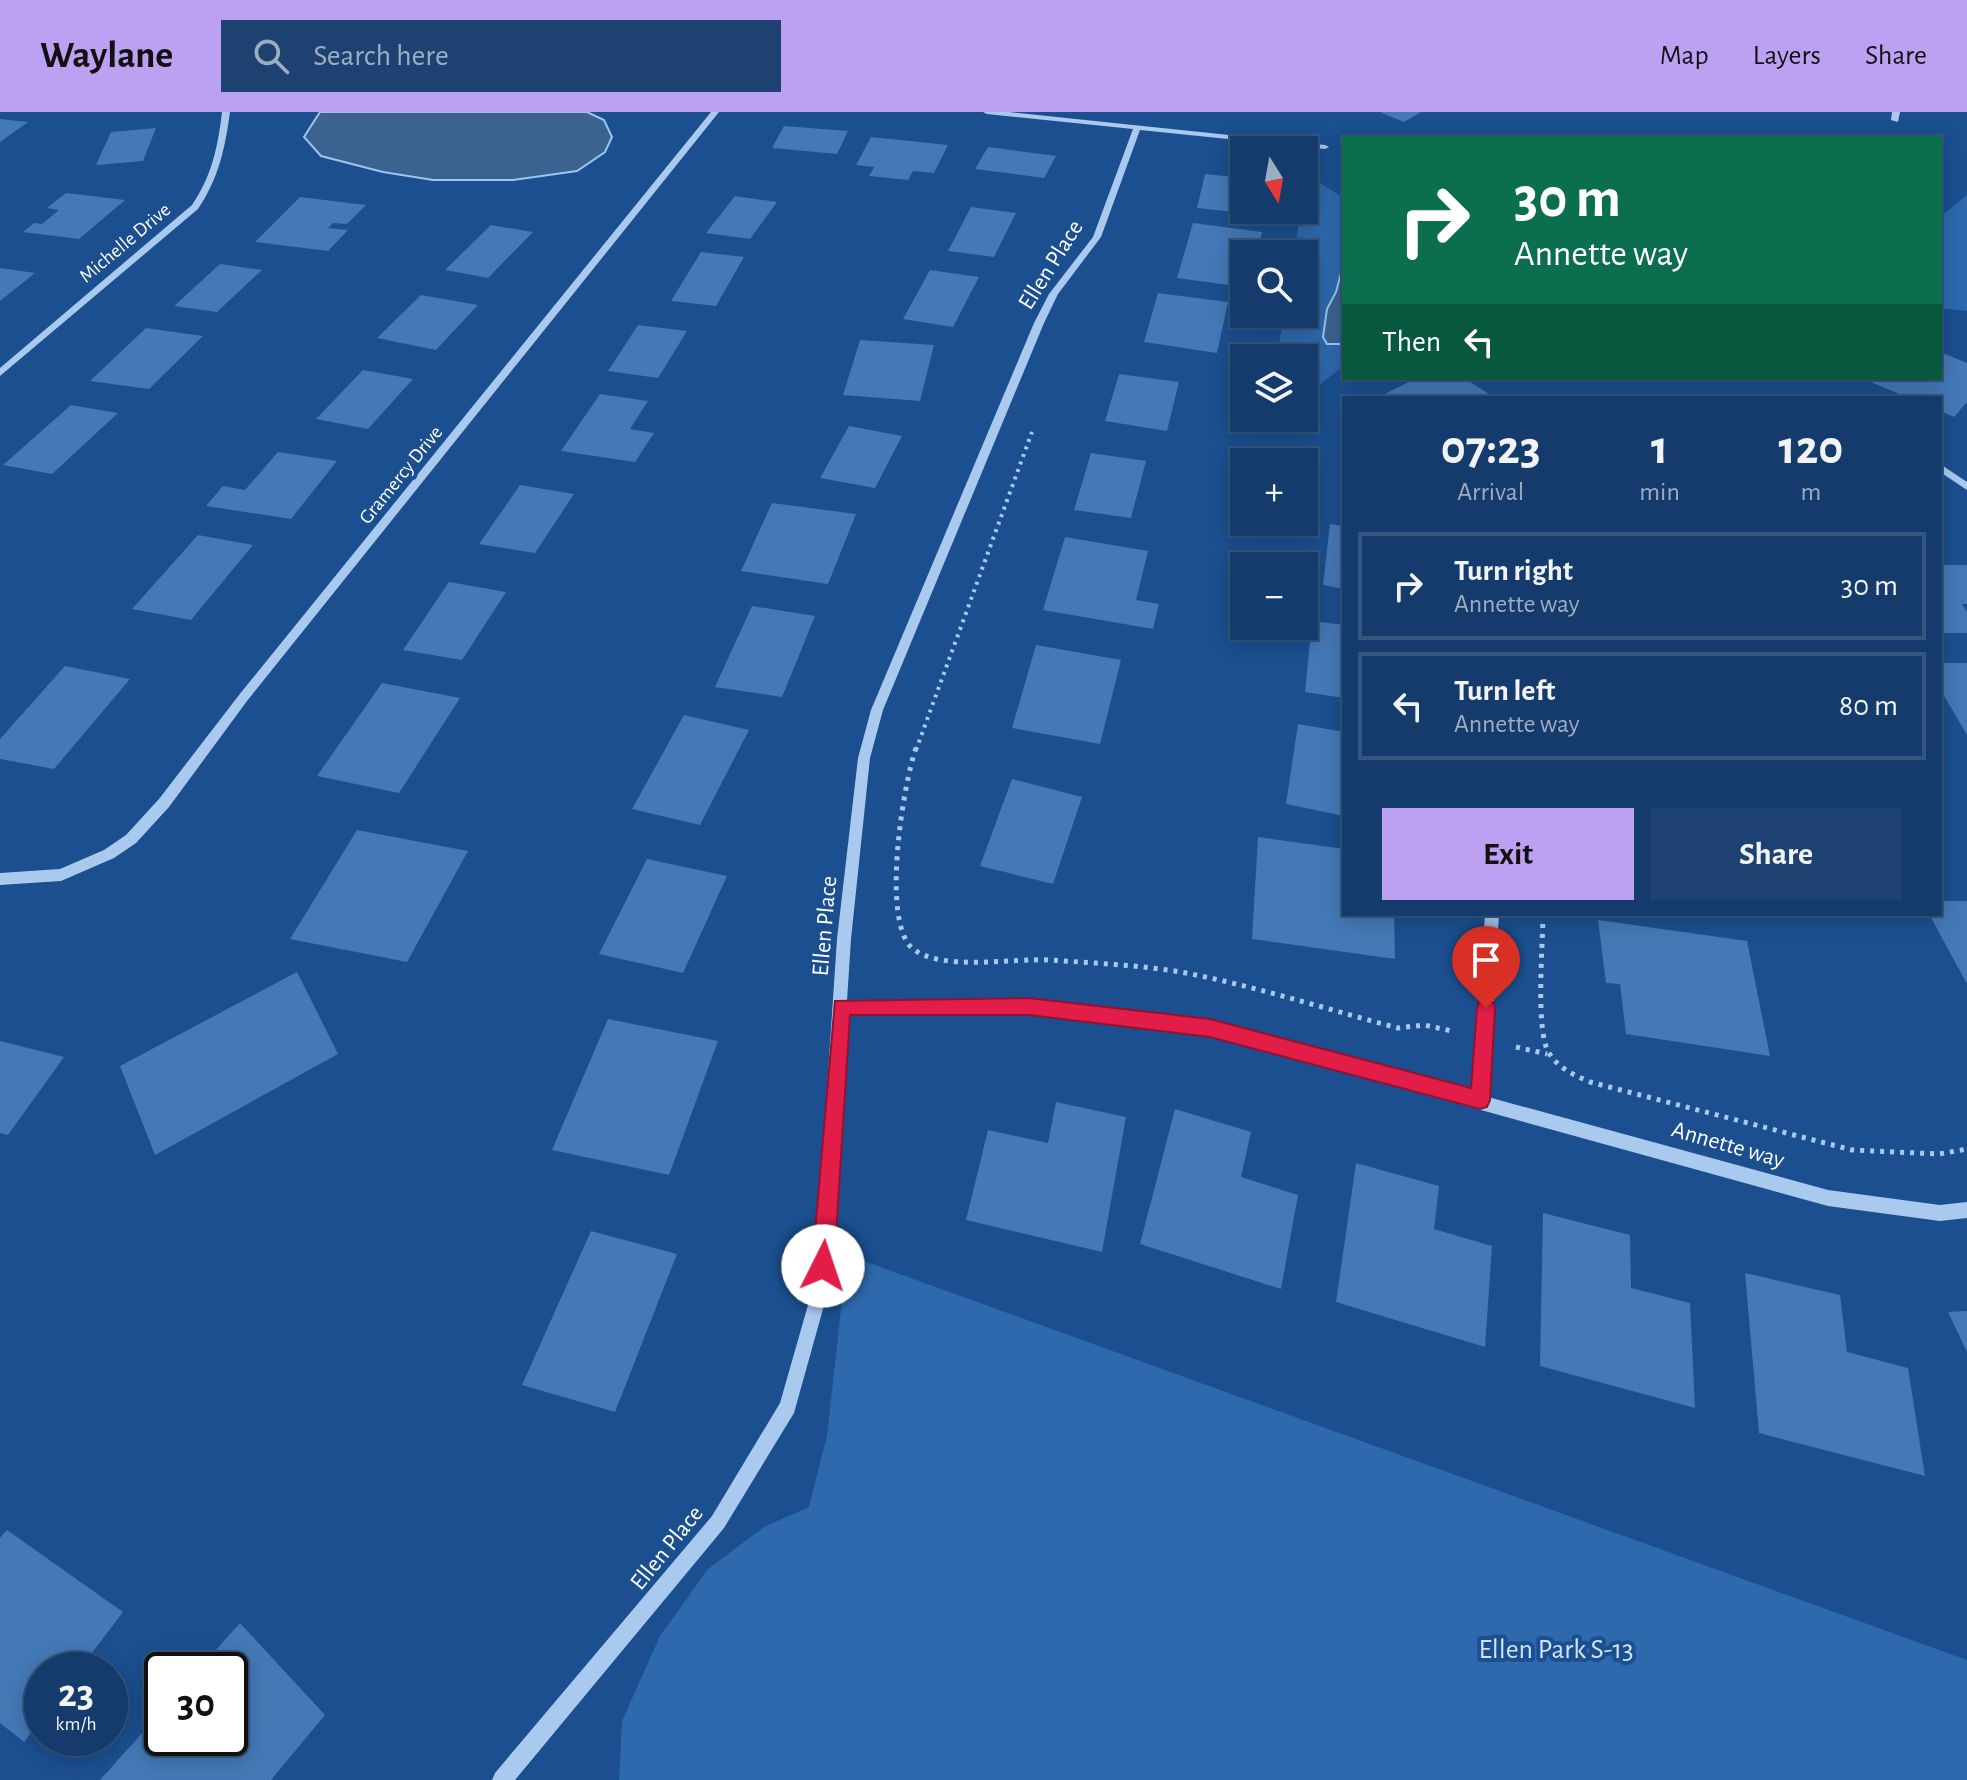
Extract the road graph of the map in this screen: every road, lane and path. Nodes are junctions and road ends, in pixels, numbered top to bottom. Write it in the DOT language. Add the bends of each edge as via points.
graph roads {
  1 [pos="226,112"];
  2 [pos="715,112"];
  3 [pos="987,112"];
  4 [pos="1137,129"];
  5 [pos="1325,147"];
  6 [pos="0,373"];
  7 [pos="1037,420"];
  8 [pos="1942,468"];
  9 [pos="1967,487"];
  10 [pos="0,879"];
  11 [pos="1492,916"];
  12 [pos="1543,916"];
  13 [pos="841,1007"];
  14 [pos="1484,1039"];
  15 [pos="1547,1054"];
  16 [pos="1480,1100"];
  17 [pos="1967,1149"];
  18 [pos="1967,1210"];
  19 [pos="502,1780"];
  1 -- 6 [label="street, Michelle Drive" via="216,172 195,207"];
  2 -- 10 [label="street, Gramercy Drive" via="131,839 61,875"];
  3 -- 4 [label="street"];
  4 -- 5 [label="street"];
  4 -- 13 [label="street, Ellen Place" via="1097,237 1039,323 877,710 864,758"];
  7 -- 14 [label="path" via="910,765 900,816 897,910 910,947 931,958 1043,960 1179,972 1398,1028 1424,1025"];
  8 -- 9 [label="street"];
  11 -- 14 [label="street"];
  12 -- 15 [label="path" via="1542,1038"];
  13 -- 16 [label="street, Annette way" via="1029,1006 1210,1028"];
  13 -- 19 [label="street, Ellen Place" via="822,1284 788,1407 718,1522"];
  14 -- 15 [label="path"];
  14 -- 16 [label="street"];
  15 -- 17 [label="path" via="1555,1064 1590,1082 1852,1150 1939,1154"];
  16 -- 18 [label="street, Annette way" via="1828,1198 1940,1213"];
}
